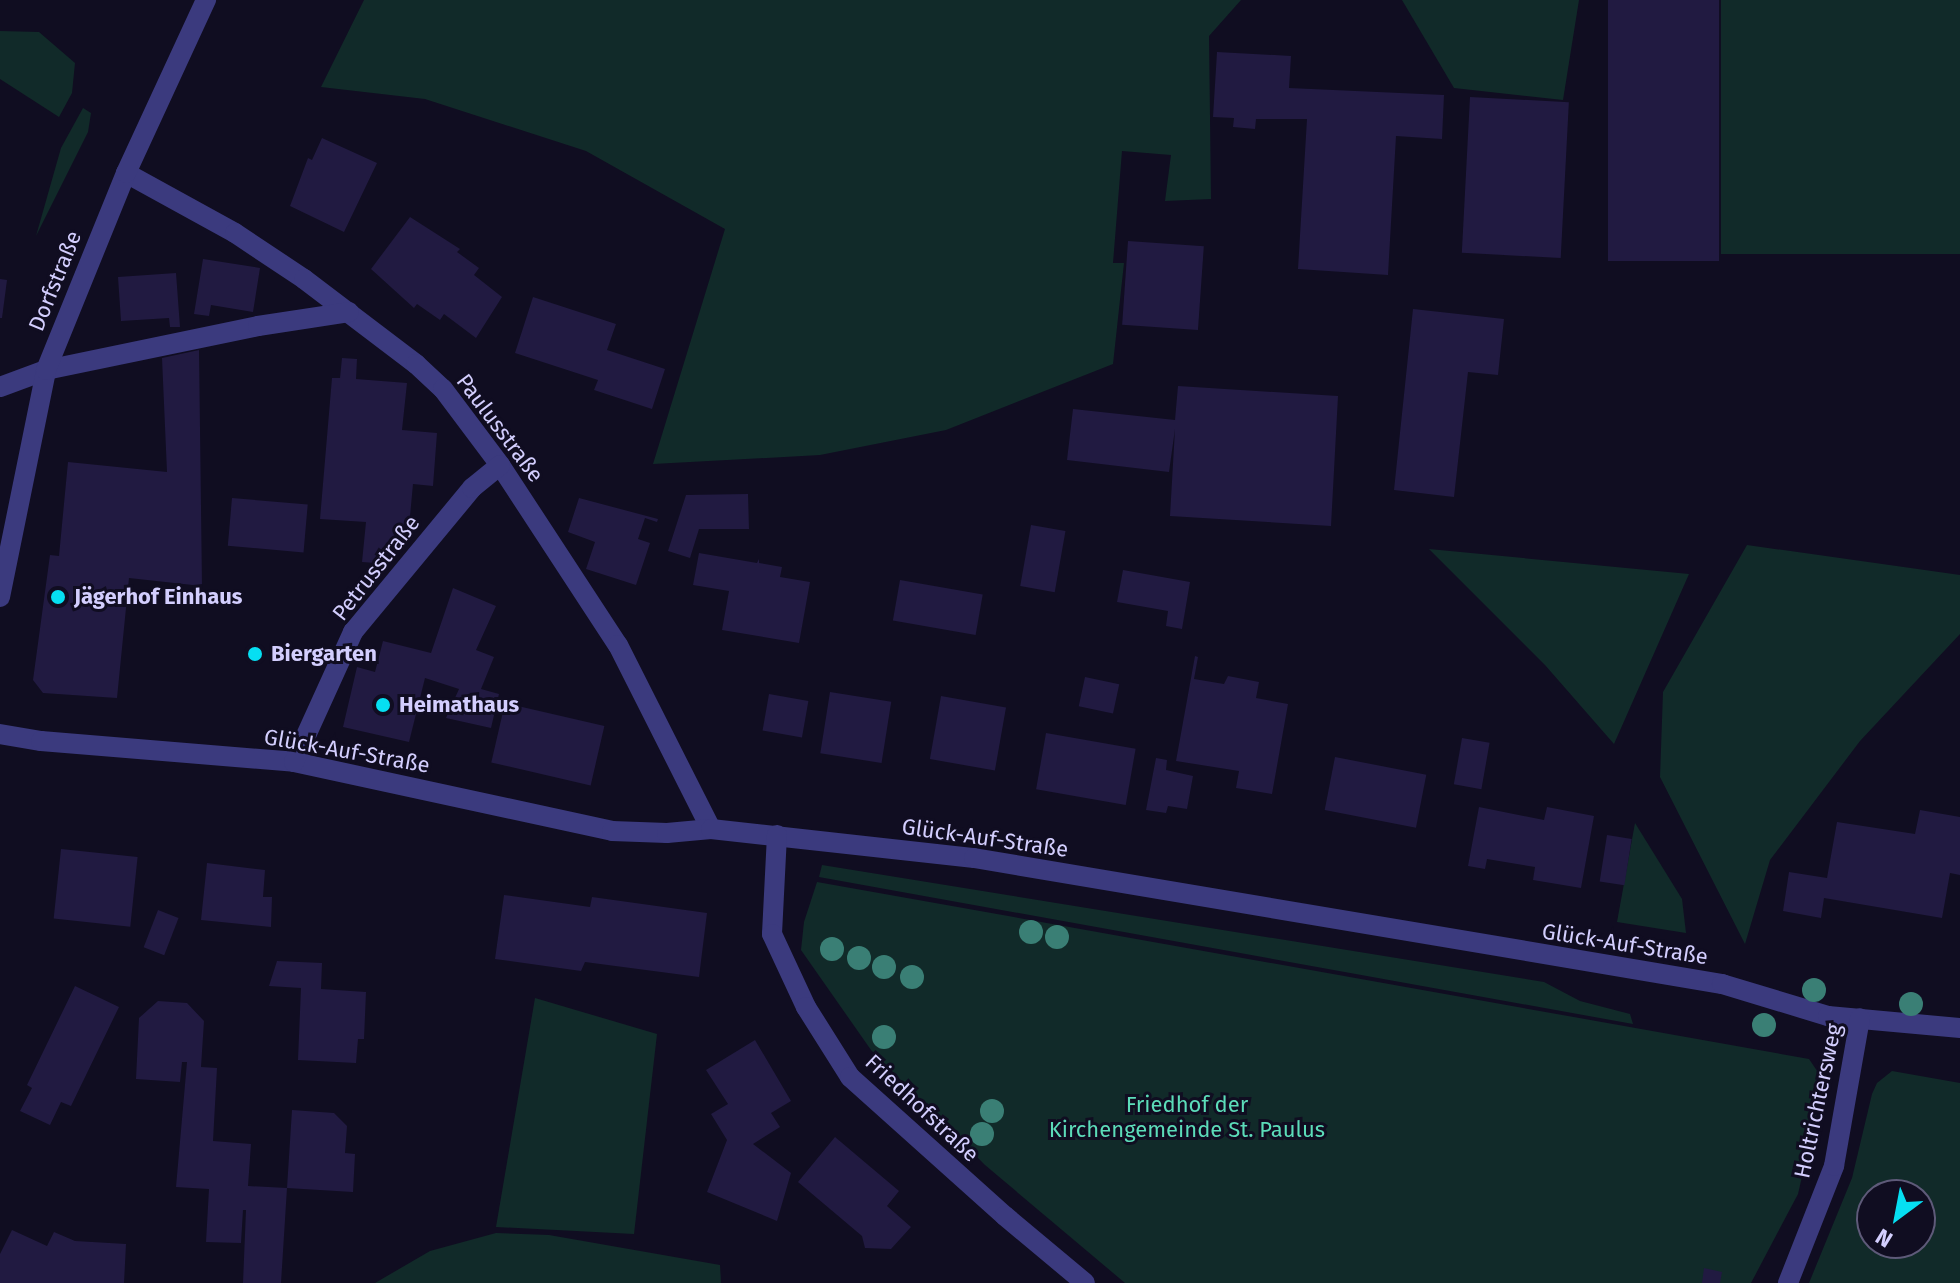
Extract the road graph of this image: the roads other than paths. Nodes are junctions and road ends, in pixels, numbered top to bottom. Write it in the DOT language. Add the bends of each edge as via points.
graph roads {
  1 [pos="206,0"];
  2 [pos="126,173"];
  3 [pos="349,312"];
  4 [pos="46,370"];
  5 [pos="0,387"];
  6 [pos="500,465"];
  7 [pos="0,597"];
  8 [pos="0,734"];
  9 [pos="294,762"];
  10 [pos="711,829"];
  11 [pos="777,835"];
  12 [pos="1860,1018"];
  13 [pos="1960,1028"];
  14 [pos="1085,1283"];
  15 [pos="1788,1283"];
  1 -- 2 [label="street, Dorfstraße"];
  2 -- 3 [label="street, Paulusstraße" via="235,233"];
  2 -- 4 [label="street, Dorfstraße"];
  3 -- 4 [label="street"];
  3 -- 6 [label="street, Paulusstraße" via="443,389"];
  4 -- 5 [label="street"];
  4 -- 7 [label="street, Dorfstraße"];
  6 -- 9 [label="street, Petrusstraße" via="472,488 353,632"];
  6 -- 10 [label="street, Paulusstraße" via="618,645"];
  8 -- 9 [label="street, Glück-Auf-Straße"];
  9 -- 10 [label="street, Glück-Auf-Straße" via="612,831"];
  10 -- 11 [label="street, Glück-Auf-Straße"];
  11 -- 12 [label="street, Glück-Auf-Straße" via="974,858 1722,984 1828,1016"];
  11 -- 14 [label="street, Friedhofstraße" via="772,934 806,1007 850,1077"];
  12 -- 13 [label="street, Glück-Auf-Straße"];
  12 -- 15 [label="street, Holtrichtersweg" via="1834,1166"];
}
